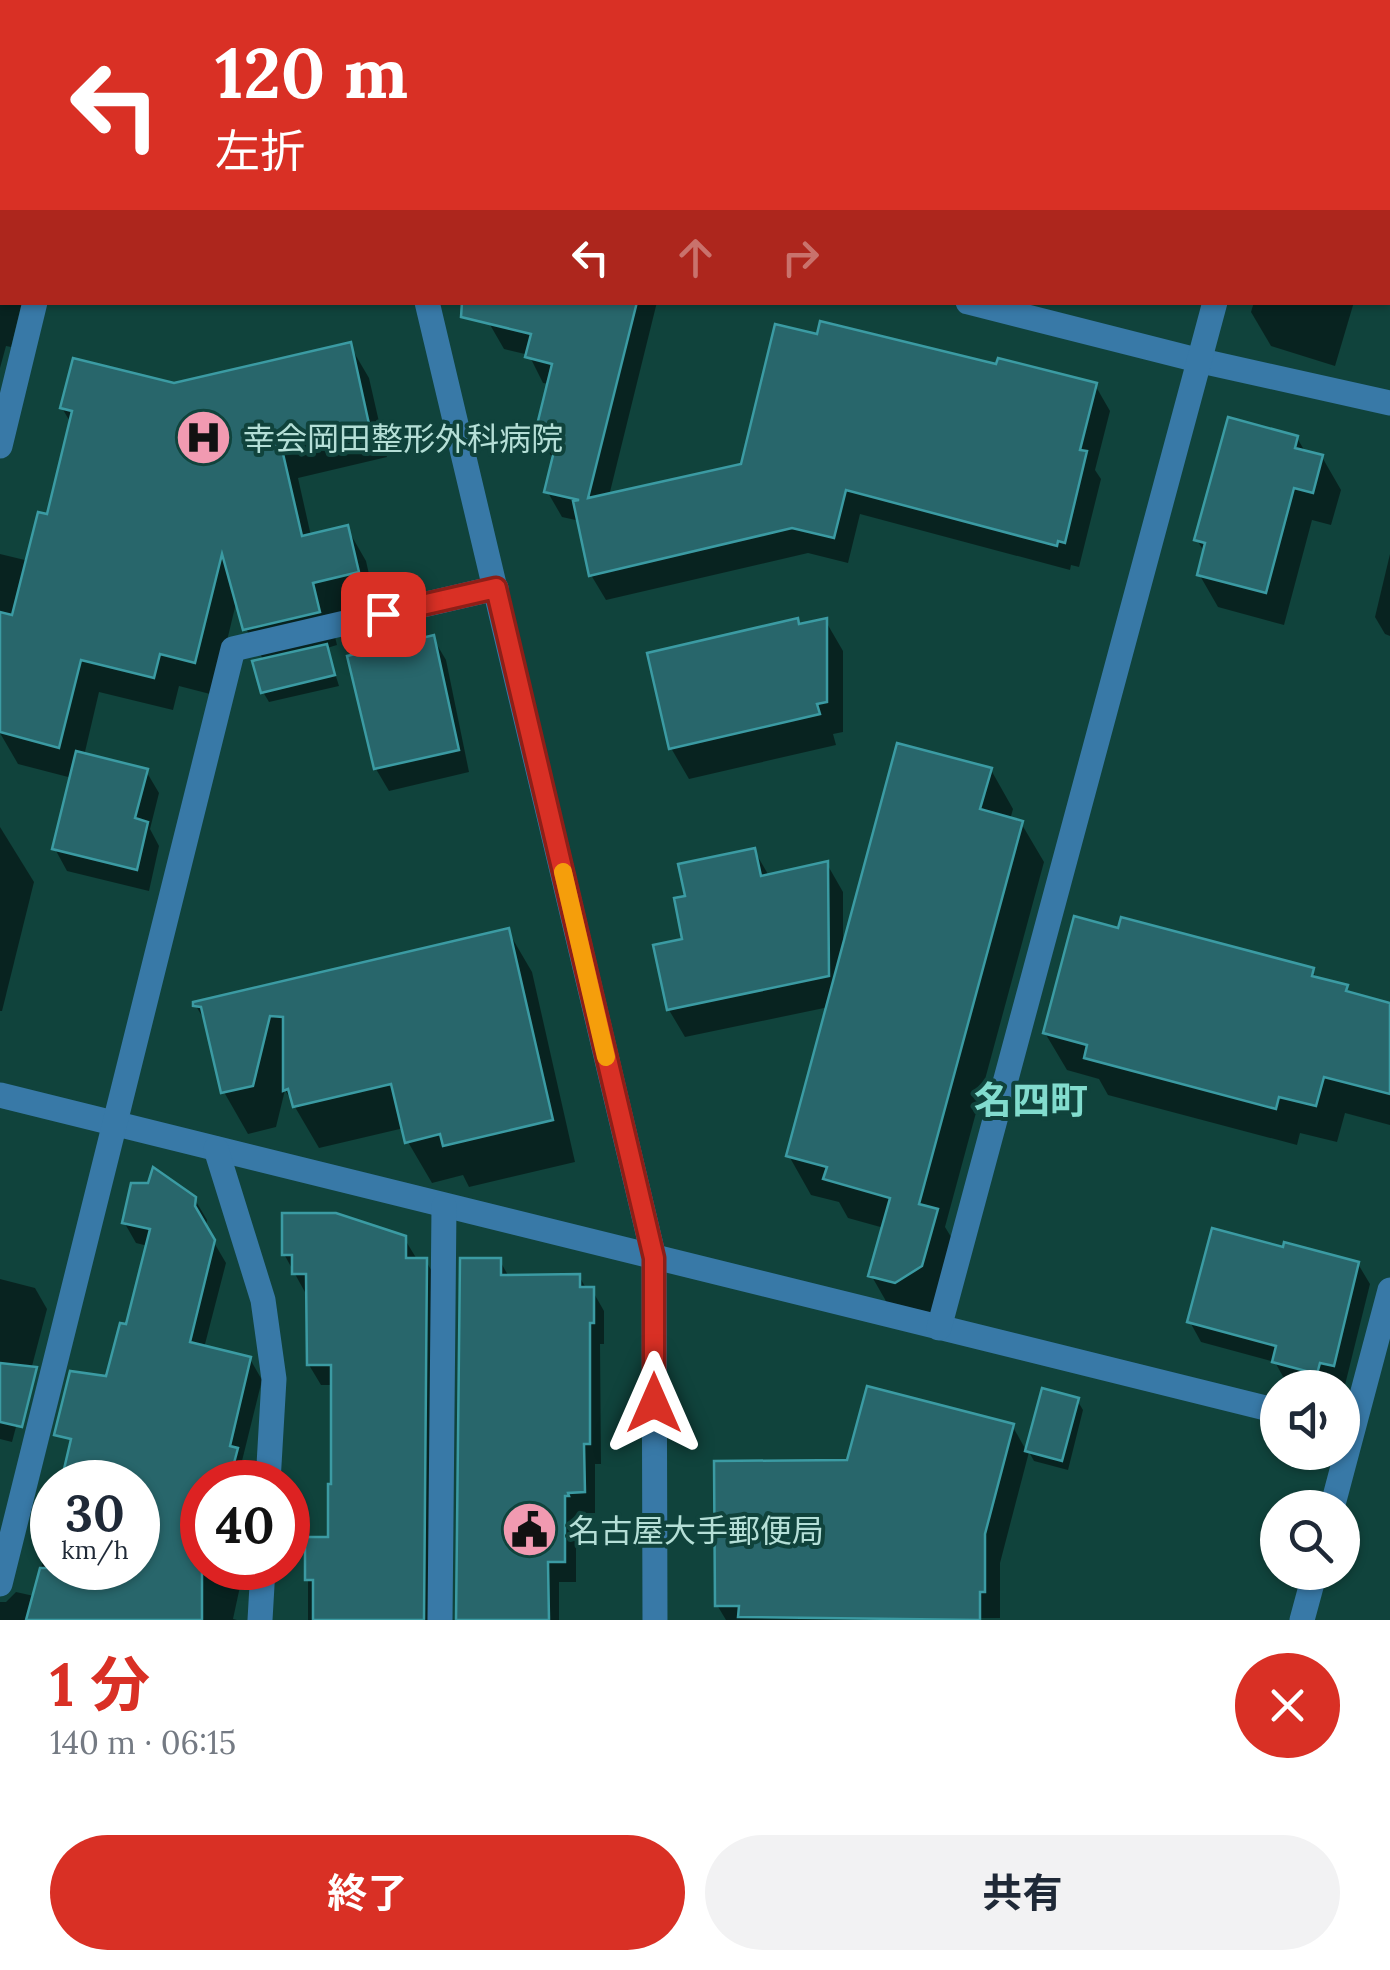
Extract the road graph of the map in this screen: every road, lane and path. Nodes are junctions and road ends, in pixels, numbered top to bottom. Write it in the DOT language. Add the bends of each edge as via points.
graph roads {
  1 [pos="34,305"];
  2 [pos="428,305"];
  3 [pos="980,305"];
  4 [pos="1214,305"];
  5 [pos="1197,360"];
  6 [pos="1390,403"];
  7 [pos="0,446"];
  8 [pos="496,588"];
  9 [pos="0,1095"];
  10 [pos="115,1124"];
  11 [pos="216,1149"];
  12 [pos="444,1206"];
  13 [pos="654,1258"];
  14 [pos="1390,1290"];
  15 [pos="938,1328"];
  16 [pos="1360,1389"];
  17 [pos="1260,1406"];
  18 [pos="269,1460"];
  19 [pos="0,1584"];
  20 [pos="262,1590"];
  21 [pos="1310,1590"];
  22 [pos="260,1620"];
  23 [pos="440,1620"];
  24 [pos="655,1620"];
  25 [pos="1302,1620"];
  1 -- 7 [label="street"];
  2 -- 8 [label="street"];
  3 -- 5 [label="street"];
  4 -- 5 [label="street"];
  5 -- 6 [label="street"];
  5 -- 15 [label="street"];
  8 -- 10 [label="street" via="233,650"];
  8 -- 13 [label="street"];
  9 -- 10 [label="street"];
  10 -- 11 [label="street"];
  10 -- 19 [label="street"];
  11 -- 12 [label="street"];
  11 -- 18 [label="street" via="263,1300 274,1379"];
  12 -- 13 [label="street"];
  12 -- 23 [label="street"];
  13 -- 15 [label="street"];
  13 -- 24 [label="street"];
  14 -- 16 [label="street"];
  15 -- 17 [label="street"];
  20 -- 22 [label="street"];
  21 -- 25 [label="street"];
}
